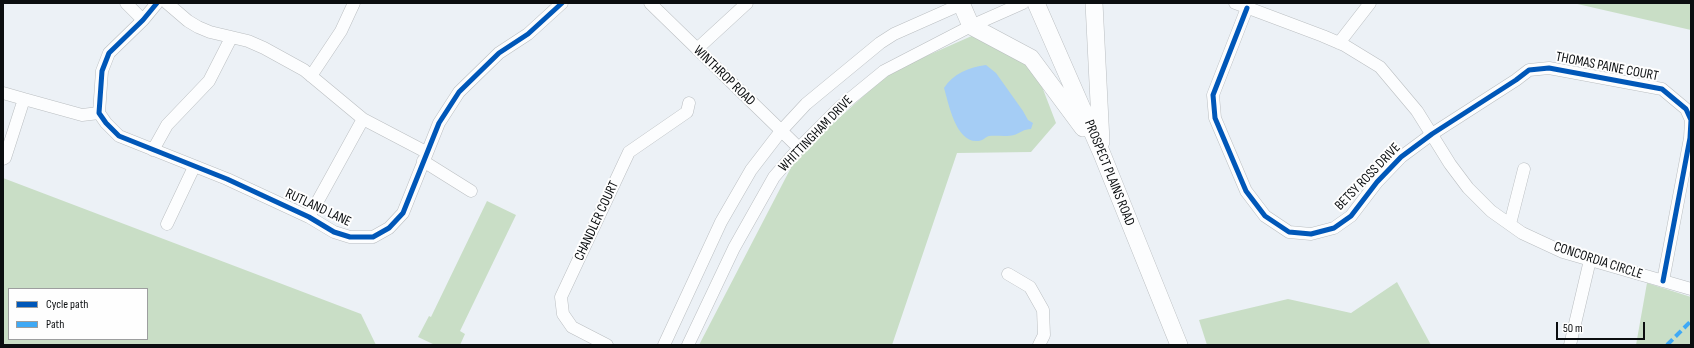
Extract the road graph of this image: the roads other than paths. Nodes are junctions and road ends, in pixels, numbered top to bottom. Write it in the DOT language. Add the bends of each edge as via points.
graph roads {
  1 [pos="126,3"];
  2 [pos="157,3"];
  3 [pos="167,3"];
  4 [pos="354,3"];
  5 [pos="562,3"];
  6 [pos="650,3"];
  7 [pos="747,3"];
  8 [pos="962,3"];
  9 [pos="1023,3"];
  10 [pos="1036,3"];
  11 [pos="1094,3"];
  12 [pos="1235,3"];
  13 [pos="1370,3"];
  14 [pos="1247,8"];
  15 [pos="143,20"];
  16 [pos="971,26"];
  17 [pos="231,38"];
  18 [pos="1339,43"];
  19 [pos="697,49"];
  20 [pos="311,76"];
  21 [pos="3,93"];
  22 [pos="24,99"];
  23 [pos="689,103"];
  24 [pos="99,113"];
  25 [pos="362,119"];
  26 [pos="781,131"];
  27 [pos="1432,134"];
  28 [pos="798,148"];
  29 [pos="154,150"];
  30 [pos="1102,154"];
  31 [pos="425,157"];
  32 [pos="3,159"];
  33 [pos="194,167"];
  34 [pos="1524,169"];
  35 [pos="471,191"];
  36 [pos="309,217"];
  37 [pos="167,224"];
  38 [pos="1510,224"];
  39 [pos="1590,260"];
  40 [pos="1008,274"];
  41 [pos="1663,281"];
  42 [pos="1691,289"];
  43 [pos="606,345"];
  44 [pos="664,345"];
  45 [pos="688,345"];
  46 [pos="1039,345"];
  47 [pos="1179,345"];
  48 [pos="1570,345"];
  1 -- 15 [label="street"];
  2 -- 15 [label="street"];
  3 -- 17 [label="street" via="198,27"];
  4 -- 20 [label="street" via="341,31"];
  5 -- 31 [label="street, RUTLAND LANE" via="528,34 499,54 459,92 439,123"];
  6 -- 19 [label="street, WINTHROP ROAD"];
  7 -- 19 [label="street"];
  8 -- 16 [label="street"];
  8 -- 26 [label="street, WHITTINGHAM DRIVE" via="880,43 806,104"];
  9 -- 16 [label="street, WHITTINGHAM DRIVE"];
  10 -- 30 [label="street, PROSPECT PLAINS ROAD"];
  11 -- 30 [label="street"];
  12 -- 14 [label="street, CONCORDIA CIRCLE"];
  13 -- 18 [label="street"];
  14 -- 18 [label="street, CONCORDIA CIRCLE"];
  14 -- 27 [label="street, BETSY ROSS DRIVE" via="1213,95 1215,118 1246,191 1265,216 1289,232 1311,234 1334,228 1350,216 1401,157"];
  15 -- 24 [label="street" via="109,52 102,71"];
  16 -- 28 [label="street, WHITTINGHAM DRIVE" via="884,71 840,107"];
  16 -- 30 [label="street" via="1031,58"];
  17 -- 20 [label="street" via="264,48"];
  17 -- 29 [label="street" via="209,81 167,126"];
  18 -- 27 [label="street, CONCORDIA CIRCLE" via="1380,67 1417,111"];
  19 -- 26 [label="street, WINTHROP ROAD"];
  20 -- 25 [label="street"];
  21 -- 22 [label="street"];
  22 -- 24 [label="street" via="82,115"];
  22 -- 32 [label="street"];
  23 -- 43 [label="street, CHANDLER COURT" via="687,112 629,152 561,297 563,314 572,327"];
  24 -- 29 [label="street, RUTLAND LANE" via="119,136"];
  25 -- 31 [label="street"];
  25 -- 36 [label="street"];
  26 -- 28 [label="street, WINTHROP ROAD"];
  26 -- 44 [label="street, WHITTINGHAM DRIVE" via="751,170 721,222"];
  27 -- 38 [label="street, CONCORDIA CIRCLE" via="1468,188 1491,211"];
  27 -- 41 [label="street, THOMAS PAINE COURT" via="1529,70 1549,68 1662,89 1686,109 1691,120 1690,138"];
  28 -- 45 [label="street, WHITTINGHAM DRIVE" via="774,177 734,248"];
  29 -- 33 [label="street, RUTLAND LANE"];
  30 -- 47 [label="street, PROSPECT PLAINS ROAD"];
  31 -- 35 [label="street"];
  31 -- 36 [label="street, RUTLAND LANE" via="403,213 389,228 373,237 350,237 334,232"];
  33 -- 36 [label="street, RUTLAND LANE" via="227,179"];
  33 -- 37 [label="street"];
  34 -- 38 [label="street"];
  38 -- 39 [label="street, CONCORDIA CIRCLE" via="1522,233 1563,252"];
  39 -- 41 [label="street, CONCORDIA CIRCLE"];
  39 -- 48 [label="street"];
  40 -- 46 [label="street" via="1030,287 1043,310 1044,335"];
  41 -- 42 [label="street, CONCORDIA CIRCLE"];
}
